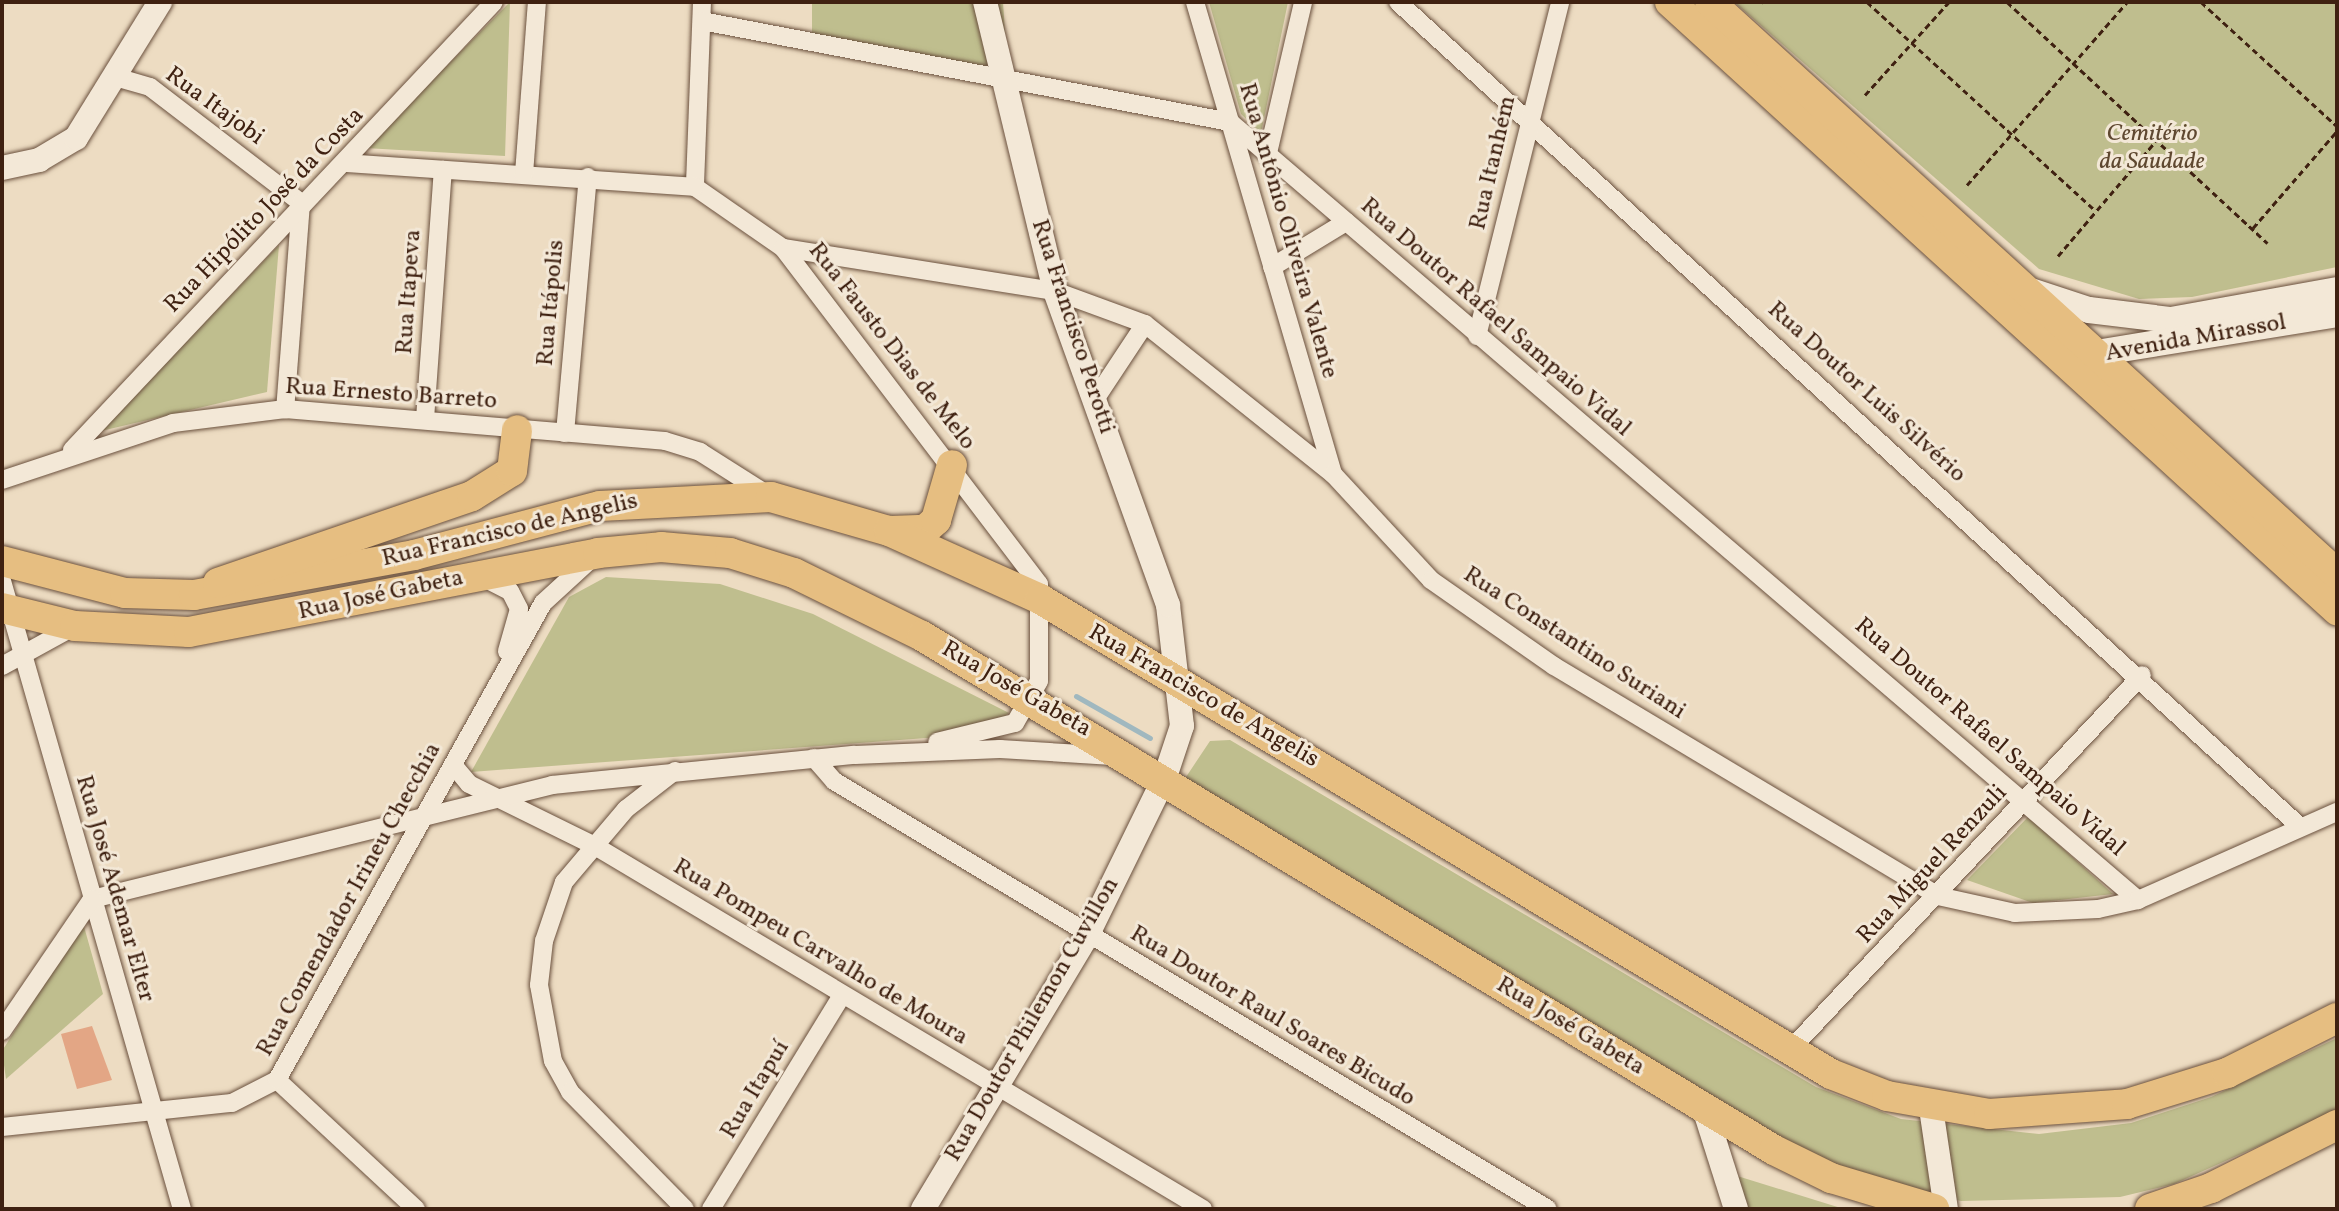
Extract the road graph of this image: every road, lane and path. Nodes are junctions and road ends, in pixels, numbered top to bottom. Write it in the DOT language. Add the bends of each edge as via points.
graph roads {
  1 [pos="160,2"];
  2 [pos="494,2"];
  3 [pos="537,2"];
  4 [pos="702,2"];
  5 [pos="985,2"];
  6 [pos="1195,2"];
  7 [pos="1303,2"];
  8 [pos="1398,2"];
  9 [pos="1560,2"];
  10 [pos="1670,2"];
  11 [pos="1710,2"];
  12 [pos="1867,2"];
  13 [pos="1949,2"];
  14 [pos="2007,2"];
  15 [pos="2127,2"];
  16 [pos="2201,2"];
  17 [pos="702,21"];
  18 [pos="1912,43"];
  19 [pos="2073,64"];
  20 [pos="1003,75"];
  21 [pos="119,78"];
  22 [pos="1865,95"];
  23 [pos="1529,118"];
  24 [pos="1230,122"];
  25 [pos="2337,128"];
  26 [pos="2012,134"];
  27 [pos="2156,141"];
  28 [pos="1268,153"];
  29 [pos="345,163"];
  30 [pos="2,168"];
  31 [pos="443,170"];
  32 [pos="524,174"];
  33 [pos="588,177"];
  34 [pos="1967,185"];
  35 [pos="695,187"];
  36 [pos="301,203"];
  37 [pos="2095,210"];
  38 [pos="1346,222"];
  39 [pos="2252,229"];
  40 [pos="2267,243"];
  41 [pos="783,248"];
  42 [pos="2058,256"];
  43 [pos="1272,267"];
  44 [pos="2024,288"];
  45 [pos="2337,290"];
  46 [pos="1055,291"];
  47 [pos="2337,314"];
  48 [pos="1145,324"];
  49 [pos="1477,336"];
  50 [pos="2055,353"];
  51 [pos="2098,356"];
  52 [pos="1094,401"];
  53 [pos="285,409"];
  54 [pos="425,419"];
  55 [pos="517,430"];
  56 [pos="565,433"];
  57 [pos="70,452"];
  58 [pos="952,465"];
  59 [pos="1333,474"];
  60 [pos="2,480"];
  61 [pos="771,497"];
  62 [pos="889,531"];
  63 [pos="598,553"];
  64 [pos="2,561"];
  65 [pos="2337,574"];
  66 [pos="476,575"];
  67 [pos="2,581"];
  68 [pos="194,595"];
  69 [pos="1040,599"];
  70 [pos="2337,610"];
  71 [pos="7,611"];
  72 [pos="75,626"];
  73 [pos="1177,647"];
  74 [pos="23,657"];
  75 [pos="2,666"];
  76 [pos="2142,675"];
  77 [pos="1182,689"];
  78 [pos="1030,698"];
  79 [pos="484,705"];
  80 [pos="855,755"];
  81 [pos="1131,757"];
  82 [pos="814,758"];
  83 [pos="454,766"];
  84 [pos="678,770"];
  85 [pos="1165,777"];
  86 [pos="503,796"];
  87 [pos="2028,800"];
  88 [pos="2337,812"];
  89 [pos="425,816"];
  90 [pos="2297,824"];
  91 [pos="595,846"];
  92 [pos="1938,896"];
  93 [pos="92,899"];
  94 [pos="2138,900"];
  95 [pos="1087,936"];
  96 [pos="842,995"];
  97 [pos="2337,1018"];
  98 [pos="2,1031"];
  99 [pos="1790,1050"];
  100 [pos="277,1080"];
  101 [pos="997,1085"];
  102 [pos="1704,1108"];
  103 [pos="1931,1108"];
  104 [pos="153,1112"];
  105 [pos="2337,1125"];
  106 [pos="2,1127"];
  107 [pos="182,1209"];
  108 [pos="416,1209"];
  109 [pos="685,1209"];
  110 [pos="711,1209"];
  111 [pos="923,1209"];
  112 [pos="1203,1209"];
  113 [pos="1548,1209"];
  114 [pos="1736,1209"];
  115 [pos="1934,1209"];
  116 [pos="1946,1209"];
  117 [pos="2150,1209"];
  1 -- 21 [label="street"];
  2 -- 29 [label="street, Rua Hipólito José da Costa"];
  3 -- 32 [label="street"];
  4 -- 17 [label="street"];
  5 -- 20 [label="street, Rua Francisco Perotti"];
  6 -- 24 [label="street, Rua Antônio Oliveira Valente"];
  7 -- 28 [label="street"];
  8 -- 23 [label="street, Rua Doutor Luis Silvério"];
  9 -- 23 [label="street, Rua Itanhém"];
  10 -- 50 [label="main road"];
  11 -- 44 [label="main road"];
  12 -- 18 [label="path"];
  13 -- 18 [label="path"];
  14 -- 19 [label="path"];
  15 -- 19 [label="path"];
  16 -- 25 [label="path"];
  17 -- 20 [label="street, Rua Doutor Rafael Sampaio Vidal"];
  17 -- 35 [label="street"];
  18 -- 22 [label="path"];
  18 -- 26 [label="path"];
  19 -- 26 [label="path"];
  19 -- 27 [label="path"];
  20 -- 24 [label="street, Rua Doutor Rafael Sampaio Vidal"];
  20 -- 46 [label="street, Rua Francisco Perotti"];
  21 -- 30 [label="street" via="76,138 39,160"];
  21 -- 36 [label="street, Rua Itajobi" via="150,87"];
  23 -- 49 [label="street, Rua Itanhém"];
  23 -- 76 [label="street, Rua Doutor Luis Silvério"];
  24 -- 28 [label="street, Rua Doutor Rafael Sampaio Vidal"];
  24 -- 43 [label="street, Rua Antônio Oliveira Valente"];
  25 -- 39 [label="path"];
  26 -- 34 [label="path"];
  26 -- 37 [label="path"];
  27 -- 37 [label="path"];
  27 -- 39 [label="path"];
  28 -- 38 [label="street, Rua Doutor Rafael Sampaio Vidal"];
  29 -- 31 [label="street"];
  29 -- 36 [label="street, Rua Hipólito José da Costa"];
  31 -- 32 [label="street"];
  31 -- 54 [label="street, Rua Itapeva"];
  32 -- 33 [label="street"];
  33 -- 35 [label="street"];
  33 -- 56 [label="street, Rua Itápolis"];
  35 -- 41 [label="street, Rua Fausto Dias de Melo"];
  36 -- 53 [label="street"];
  36 -- 57 [label="street, Rua Hipólito José da Costa"];
  37 -- 42 [label="path"];
  38 -- 43 [label="street"];
  38 -- 49 [label="street, Rua Doutor Rafael Sampaio Vidal"];
  39 -- 40 [label="path"];
  41 -- 46 [label="street, Rua Constantino Suriani"];
  41 -- 58 [label="street, Rua Fausto Dias de Melo"];
  43 -- 59 [label="street, Rua Antônio Oliveira Valente"];
  44 -- 45 [label="main road, Avenida Mirassol" via="2089,310 2171,320"];
  44 -- 51 [label="main road"];
  46 -- 48 [label="street, Rua Constantino Suriani"];
  46 -- 52 [label="street, Rua Francisco Perotti"];
  47 -- 51 [label="main road, Avenida Mirassol"];
  48 -- 52 [label="street"];
  48 -- 59 [label="street, Rua Constantino Suriani"];
  49 -- 87 [label="street, Rua Doutor Rafael Sampaio Vidal"];
  50 -- 51 [label="main road, Avenida Mirassol"];
  50 -- 70 [label="main road"];
  51 -- 65 [label="main road"];
  52 -- 73 [label="street, Rua Francisco Perotti" via="1145,525"];
  53 -- 54 [label="street, Rua Ernesto Barreto"];
  53 -- 57 [label="street, Rua Ernesto Barreto" via="228,411"];
  54 -- 55 [label="street, Rua Ernesto Barreto"];
  55 -- 56 [label="street, Rua Ernesto Barreto"];
  55 -- 68 [label="main road" via="512,471 472,496 253,566"];
  56 -- 61 [label="street, Rua Ernesto Barreto" via="677,444"];
  57 -- 60 [label="street, Rua Ernesto Barreto"];
  58 -- 62 [label="main road" via="936,520 925,530"];
  58 -- 69 [label="street, Rua Fausto Dias de Melo" via="1012,542"];
  59 -- 92 [label="street, Rua Constantino Suriani" via="1407,558 1463,603 1554,666"];
  61 -- 62 [label="main road, Rua Francisco de Angelis"];
  61 -- 68 [label="main road, Rua Francisco de Angelis" via="600,506 414,555"];
  62 -- 69 [label="main road, Rua Francisco de Angelis"];
  63 -- 66 [label="main road, Rua José Gabeta"];
  63 -- 78 [label="main road, Rua José Gabeta" via="661,547 730,553 794,573"];
  63 -- 79 [label="street, Rua Comendador Irineu Checchia" via="543,603"];
  64 -- 68 [label="main road, Rua Francisco de Angelis" via="125,593"];
  66 -- 72 [label="main road, Rua José Gabeta" via="189,632"];
  66 -- 79 [label="street, Rua Comendador Irineu Checchia" via="510,591 519,609"];
  67 -- 71 [label="street, Rua José Ademar Elter"];
  69 -- 77 [label="main road, Rua Francisco de Angelis"];
  69 -- 78 [label="street" via="1039,681"];
  71 -- 72 [label="main road, Rua José Gabeta"];
  71 -- 74 [label="street, Rua José Ademar Elter"];
  72 -- 74 [label="street"];
  73 -- 77 [label="street, Rua Doutor Philemon Cuvillon"];
  74 -- 75 [label="street"];
  74 -- 93 [label="street, Rua José Ademar Elter"];
  76 -- 87 [label="street, Rua Miguel Renzuli"];
  76 -- 90 [label="street, Rua Doutor Luis Silvério"];
  77 -- 85 [label="street, Rua Doutor Philemon Cuvillon" via="1182,726"];
  77 -- 99 [label="main road, Rua Francisco de Angelis"];
  78 -- 80 [label="street" via="1001,732"];
  78 -- 81 [label="main road, Rua José Gabeta"];
  79 -- 83 [label="street, Rua Comendador Irineu Checchia"];
  80 -- 81 [label="street" via="1000,749"];
  80 -- 82 [label="street"];
  81 -- 85 [label="main road, Rua José Gabeta"];
  82 -- 84 [label="street"];
  82 -- 95 [label="street, Rua Doutor Raul Soares Bicudo" via="834,781"];
  83 -- 86 [label="street, Rua Pompeu Carvalho de Moura" via="469,784"];
  83 -- 89 [label="street, Rua Comendador Irineu Checchia"];
  84 -- 86 [label="street"];
  84 -- 91 [label="street" via="626,809"];
  85 -- 95 [label="street, Rua Doutor Philemon Cuvillon"];
  85 -- 102 [label="main road, Rua José Gabeta" via="1328,887"];
  86 -- 89 [label="street"];
  86 -- 91 [label="street, Rua Pompeu Carvalho de Moura"];
  87 -- 92 [label="street, Rua Miguel Renzuli"];
  87 -- 94 [label="street, Rua Doutor Rafael Sampaio Vidal"];
  88 -- 90 [label="street, Rua Constantino Suriani"];
  89 -- 93 [label="street"];
  89 -- 100 [label="street, Rua Comendador Irineu Checchia"];
  90 -- 94 [label="street, Rua Constantino Suriani"];
  91 -- 96 [label="street, Rua Pompeu Carvalho de Moura"];
  91 -- 109 [label="street" via="564,882 544,941 539,985 546,1038 570,1092"];
  92 -- 94 [label="street, Rua Constantino Suriani" via="2059,915"];
  92 -- 99 [label="street, Rua Miguel Renzuli"];
  93 -- 98 [label="street"];
  93 -- 104 [label="street, Rua José Ademar Elter"];
  95 -- 101 [label="street, Rua Doutor Philemon Cuvillon"];
  95 -- 113 [label="street, Rua Doutor Raul Soares Bicudo"];
  96 -- 101 [label="street, Rua Pompeu Carvalho de Moura"];
  96 -- 110 [label="street, Rua Itapuí"];
  97 -- 103 [label="main road, Rua Francisco de Angelis" via="2227,1073 2127,1104 2063,1113"];
  99 -- 103 [label="main road, Rua Francisco de Angelis" via="1831,1074"];
  100 -- 104 [label="street, Rua Comendador Irineu Checchia" via="248,1100"];
  100 -- 108 [label="street"];
  101 -- 111 [label="street, Rua Doutor Philemon Cuvillon"];
  101 -- 112 [label="street, Rua Pompeu Carvalho de Moura"];
  102 -- 114 [label="street"];
  102 -- 115 [label="main road, Rua José Gabeta" via="1831,1178"];
  103 -- 116 [label="street"];
  104 -- 106 [label="street, Rua Comendador Irineu Checchia"];
  104 -- 107 [label="street, Rua José Ademar Elter"];
  105 -- 117 [label="main road"];
}
